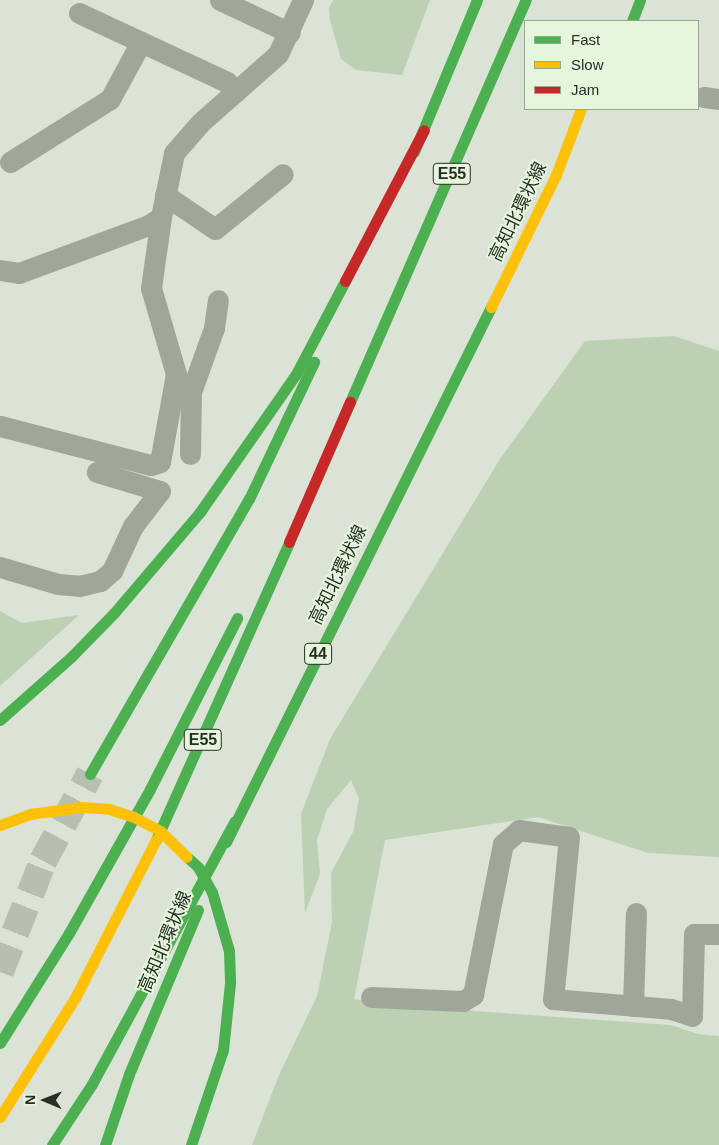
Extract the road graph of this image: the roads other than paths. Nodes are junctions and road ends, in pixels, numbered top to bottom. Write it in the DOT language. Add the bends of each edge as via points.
graph roads {
  1 [pos="220,0"];
  2 [pos="303,0"];
  3 [pos="477,0"];
  4 [pos="526,0"];
  5 [pos="640,0"];
  6 [pos="79,13"];
  7 [pos="632,20"];
  8 [pos="290,33"];
  9 [pos="141,42"];
  10 [pos="236,92"];
  11 [pos="581,110"];
  12 [pos="589,110"];
  13 [pos="424,130"];
  14 [pos="10,162"];
  15 [pos="283,174"];
  16 [pos="556,174"];
  17 [pos="165,195"];
  18 [pos="161,217"];
  19 [pos="2,267"];
  20 [pos="218,300"];
  21 [pos="376,348"];
  22 [pos="183,390"];
  23 [pos="0,426"];
  24 [pos="190,454"];
  25 [pos="97,472"];
  26 [pos="267,560"];
  27 [pos="0,568"];
  28 [pos="245,604"];
  29 [pos="0,720"];
  30 [pos="90,774"];
  31 [pos="235,821"];
  32 [pos="0,825"];
  33 [pos="636,913"];
  34 [pos="719,934"];
  35 [pos="371,997"];
  36 [pos="633,1006"];
  37 [pos="0,1044"];
  38 [pos="0,1117"];
  39 [pos="52,1145"];
  40 [pos="104,1145"];
  41 [pos="191,1145"];
  1 -- 8 [label="street"];
  2 -- 8 [label="street"];
  3 -- 13 [label="main road"];
  4 -- 21 [label="main road, E55"];
  5 -- 7 [label="main road"];
  6 -- 9 [label="street"];
  8 -- 10 [label="street" via="278,54"];
  9 -- 10 [label="street" via="227,82"];
  9 -- 14 [label="street" via="110,99"];
  10 -- 17 [label="street" via="200,123 174,153"];
  11 -- 16 [label="main road, 高知北環状線 / 44"];
  12 -- 16 [label="main road"];
  13 -- 29 [label="main road" via="296,374 248,447 194,519 114,614"];
  13 -- 30 [label="main road" via="249,498"];
  15 -- 17 [label="street" via="215,229"];
  16 -- 31 [label="main road, 高知北環状線 / 44"];
  17 -- 18 [label="street"];
  18 -- 19 [label="street" via="149,225 18,273"];
  18 -- 22 [label="street" via="152,288"];
  20 -- 22 [label="street" via="214,328"];
  21 -- 26 [label="main road, E55"];
  21 -- 38 [label="main road, E55" via="172,810 75,998"];
  22 -- 23 [label="street" via="160,462 151,465"];
  22 -- 24 [label="street"];
  25 -- 27 [label="street" via="160,491 133,526 112,571 100,580 79,586 50,582"];
  28 -- 37 [label="main road, E55" via="150,790 69,933"];
  31 -- 39 [label="main road" via="92,1084"];
  31 -- 40 [label="main road, 高知北環状線 / 44" via="129,1074"];
  32 -- 41 [label="main road, bridge" via="30,814 82,807 109,809 134,817 160,831 198,866 212,892 229,951 230,982 223,1050"];
  33 -- 36 [label="street"];
  34 -- 36 [label="street" via="694,934 692,1016"];
  35 -- 36 [label="street" via="463,1001 473,995 503,844 519,830 569,837 553,999"];
}
